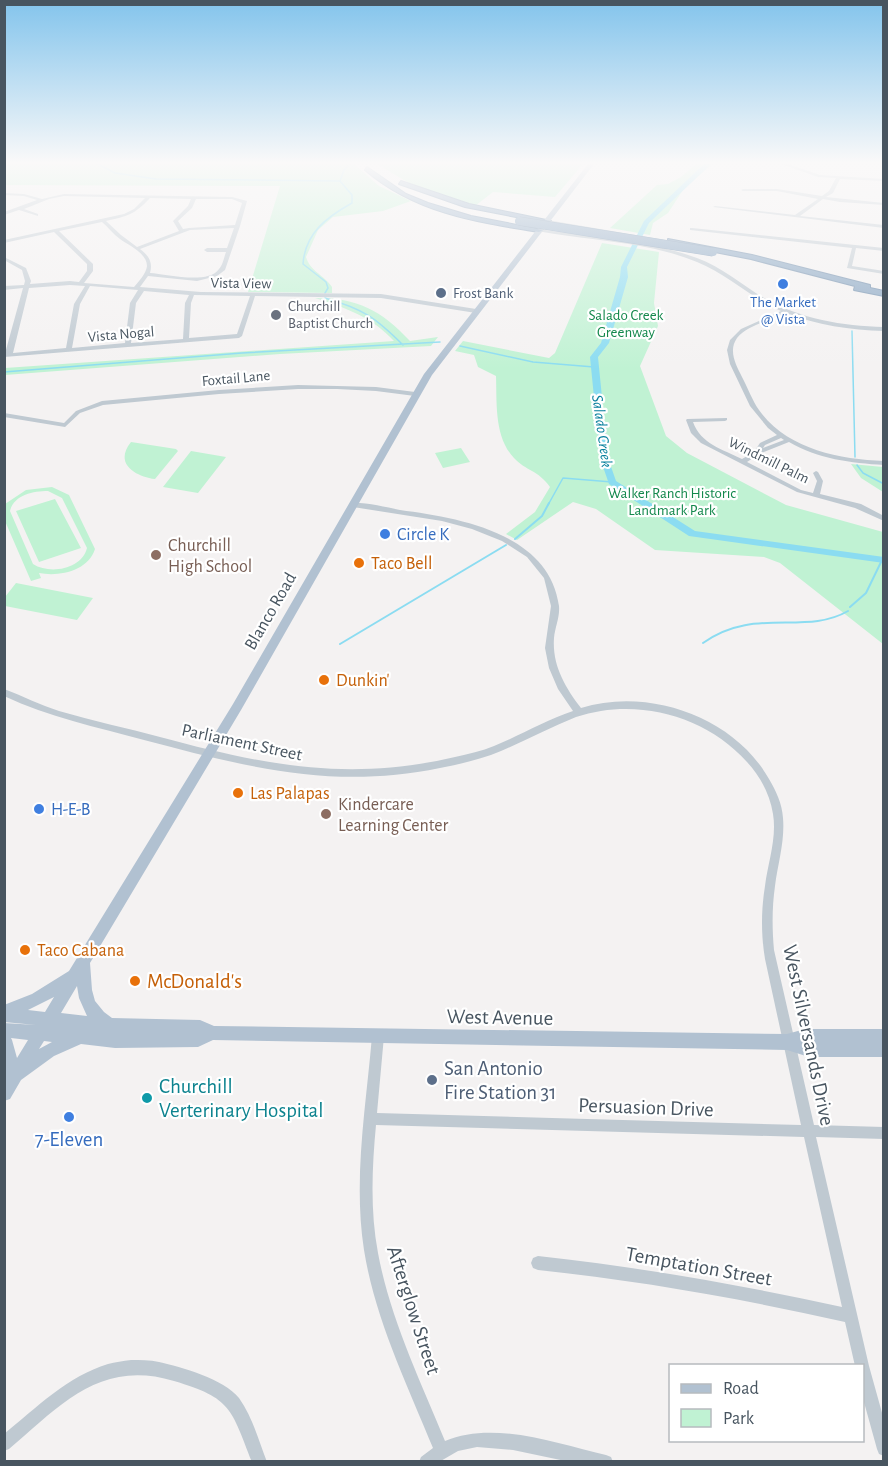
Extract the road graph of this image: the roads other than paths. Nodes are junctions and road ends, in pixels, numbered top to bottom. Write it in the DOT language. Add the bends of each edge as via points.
graph roads {
  1 [pos="49,232"];
  2 [pos="57,232"];
  3 [pos="116,232"];
  4 [pos="178,232"];
  5 [pos="236,232"];
  6 [pos="526,232"];
  7 [pos="537,232"];
  8 [pos="552,232"];
  9 [pos="579,232"];
  10 [pos="616,232"];
  11 [pos="737,232"];
  12 [pos="745,233"];
  13 [pos="560,234"];
  14 [pos="532,240"];
  15 [pos="667,240"];
  16 [pos="745,240"];
  17 [pos="800,241"];
  18 [pos="4,242"];
  19 [pos="138,248"];
  20 [pos="854,248"];
  21 [pos="207,250"];
  22 [pos="229,250"];
  23 [pos="884,250"];
  24 [pos="797,252"];
  25 [pos="710,253"];
  26 [pos="4,258"];
  27 [pos="884,273"];
  28 [pos="148,274"];
  29 [pos="81,283"];
  30 [pos="89,284"];
  31 [pos="27,285"];
  32 [pos="867,287"];
  33 [pos="4,288"];
  34 [pos="139,289"];
  35 [pos="192,294"];
  36 [pos="884,294"];
  37 [pos="253,295"];
  38 [pos="782,308"];
  39 [pos="476,310"];
  40 [pos="884,329"];
  41 [pos="186,341"];
  42 [pos="128,345"];
  43 [pos="69,350"];
  44 [pos="7,355"];
  45 [pos="416,394"];
  46 [pos="4,415"];
  47 [pos="725,419"];
  48 [pos="782,435"];
  49 [pos="789,440"];
  50 [pos="772,444"];
  51 [pos="742,462"];
  52 [pos="884,464"];
  53 [pos="816,473"];
  54 [pos="816,496"];
  55 [pos="353,505"];
  56 [pos="884,519"];
  57 [pos="4,692"];
  58 [pos="579,712"];
  59 [pos="209,754"];
  60 [pos="79,968"];
  61 [pos="4,1014"];
  62 [pos="110,1025"];
  63 [pos="44,1027"];
  64 [pos="4,1030"];
  65 [pos="213,1033"];
  66 [pos="378,1036"];
  67 [pos="884,1037"];
  68 [pos="78,1038"];
  69 [pos="4,1040"];
  70 [pos="787,1042"];
  71 [pos="884,1049"];
  72 [pos="14,1077"];
  73 [pos="4,1093"];
  74 [pos="372,1119"];
  75 [pos="808,1132"];
  76 [pos="884,1133"];
  77 [pos="538,1263"];
  78 [pos="851,1316"];
  79 [pos="862,1364"];
  80 [pos="864,1374"];
  81 [pos="4,1444"];
  82 [pos="884,1449"];
  83 [pos="441,1450"];
  84 [pos="260,1461"];
  85 [pos="426,1461"];
  86 [pos="606,1461"];
  1 -- 18 [label="street"];
  2 -- 29 [label="street" via="90,264"];
  3 -- 19 [label="street"];
  4 -- 19 [label="street"];
  5 -- 22 [label="street"];
  6 -- 14 [label="main road"];
  7 -- 14 [label="main road, Blanco Road"];
  8 -- 13 [label="street"];
  9 -- 25 [label="highway, bridge"];
  10 -- 15 [label="street, bridge"];
  11 -- 12 [label="street"];
  12 -- 16 [label="street"];
  12 -- 17 [label="street"];
  13 -- 14 [label="street"];
  13 -- 38 [label="street" via="688,257 712,266"];
  14 -- 39 [label="main road, Blanco Road"];
  15 -- 32 [label="highway"];
  15 -- 38 [label="street" via="686,246"];
  17 -- 20 [label="street"];
  17 -- 24 [label="street"];
  19 -- 28 [label="street" via="149,260"];
  20 -- 23 [label="street"];
  20 -- 27 [label="street" via="849,267"];
  21 -- 22 [label="street"];
  22 -- 28 [label="street" via="221,272 210,278"];
  25 -- 32 [label="highway"];
  25 -- 36 [label="highway"];
  26 -- 31 [label="street" via="24,269"];
  28 -- 34 [label="street"];
  29 -- 30 [label="street, Vista View"];
  29 -- 31 [label="street, Vista View"];
  30 -- 34 [label="street, Vista View"];
  30 -- 43 [label="street" via="77,304"];
  31 -- 33 [label="street, Vista View"];
  31 -- 44 [label="street"];
  32 -- 36 [label="highway"];
  34 -- 35 [label="street, Vista View"];
  34 -- 42 [label="street" via="133,303"];
  35 -- 37 [label="street, Vista View"];
  35 -- 41 [label="street" via="187,305"];
  37 -- 39 [label="street, Vista View" via="381,296"];
  37 -- 41 [label="street, Vista Nogal" via="239,336"];
  38 -- 40 [label="street" via="826,322"];
  38 -- 48 [label="street" via="784,312 755,324 732,341 729,352 760,415"];
  39 -- 45 [label="main road, Blanco Road"];
  41 -- 42 [label="street, Vista Nogal"];
  42 -- 43 [label="street, Vista Nogal"];
  43 -- 44 [label="street, Vista Nogal"];
  45 -- 46 [label="street, Foxtail Lane" via="317,386 123,401 90,406 64,425"];
  45 -- 55 [label="main road, Blanco Road"];
  47 -- 51 [label="street, Windmill Palm" via="689,420 703,442"];
  48 -- 49 [label="street"];
  48 -- 50 [label="street"];
  49 -- 50 [label="street"];
  49 -- 52 [label="street" via="832,456"];
  50 -- 51 [label="street"];
  51 -- 54 [label="street, Windmill Palm"];
  53 -- 54 [label="street" via="820,481"];
  54 -- 56 [label="street, Windmill Palm" via="858,506"];
  55 -- 58 [label="street" via="475,526 528,554 552,588 555,607 549,647 551,665 560,686"];
  55 -- 59 [label="main road, Blanco Road"];
  57 -- 59 [label="street, Parliament Street" via="78,720"];
  58 -- 59 [label="street, Parliament Street" via="486,752 390,772 311,773"];
  58 -- 70 [label="street, West Silversands Drive" via="623,705 681,714 733,742 763,776 776,803 780,826 770,885 768,946"];
  59 -- 60 [label="main road, Blanco Road"];
  60 -- 61 [label="main road" via="37,999"];
  60 -- 62 [label="main road" via="95,1016"];
  60 -- 63 [label="main road, Blanco Road"];
  61 -- 63 [label="main road, West Avenue"];
  62 -- 63 [label="main road, West Avenue"];
  62 -- 65 [label="main road, West Avenue" via="200,1027"];
  63 -- 64 [label="main road, West Avenue"];
  63 -- 68 [label="main road, West Avenue"];
  63 -- 72 [label="main road, Blanco Road"];
  65 -- 66 [label="main road, West Avenue"];
  65 -- 68 [label="main road, West Avenue" via="198,1039"];
  66 -- 70 [label="main road, West Avenue"];
  66 -- 74 [label="street, Afterglow Street"];
  67 -- 70 [label="main road, West Avenue" via="805,1036"];
  68 -- 72 [label="main road" via="49,1051"];
  69 -- 72 [label="main road"];
  70 -- 71 [label="main road, West Avenue" via="809,1049"];
  70 -- 75 [label="street, West Silversands Drive"];
  72 -- 73 [label="main road, Blanco Road"];
  74 -- 75 [label="street, Persuasion Drive"];
  74 -- 83 [label="street, Afterglow Street" via="367,1198 371,1252 385,1304"];
  75 -- 76 [label="street, Persuasion Drive"];
  75 -- 78 [label="street, West Silversands Drive"];
  77 -- 78 [label="street, Temptation Street" via="779,1300"];
  78 -- 79 [label="street, West Silversands Drive"];
  80 -- 82 [label="street, West Silversands Drive"];
  81 -- 84 [label="street" via="80,1382 118,1368 155,1367 220,1391 230,1399"];
  83 -- 85 [label="street"];
  83 -- 86 [label="street" via="464,1441 485,1440"];
}
